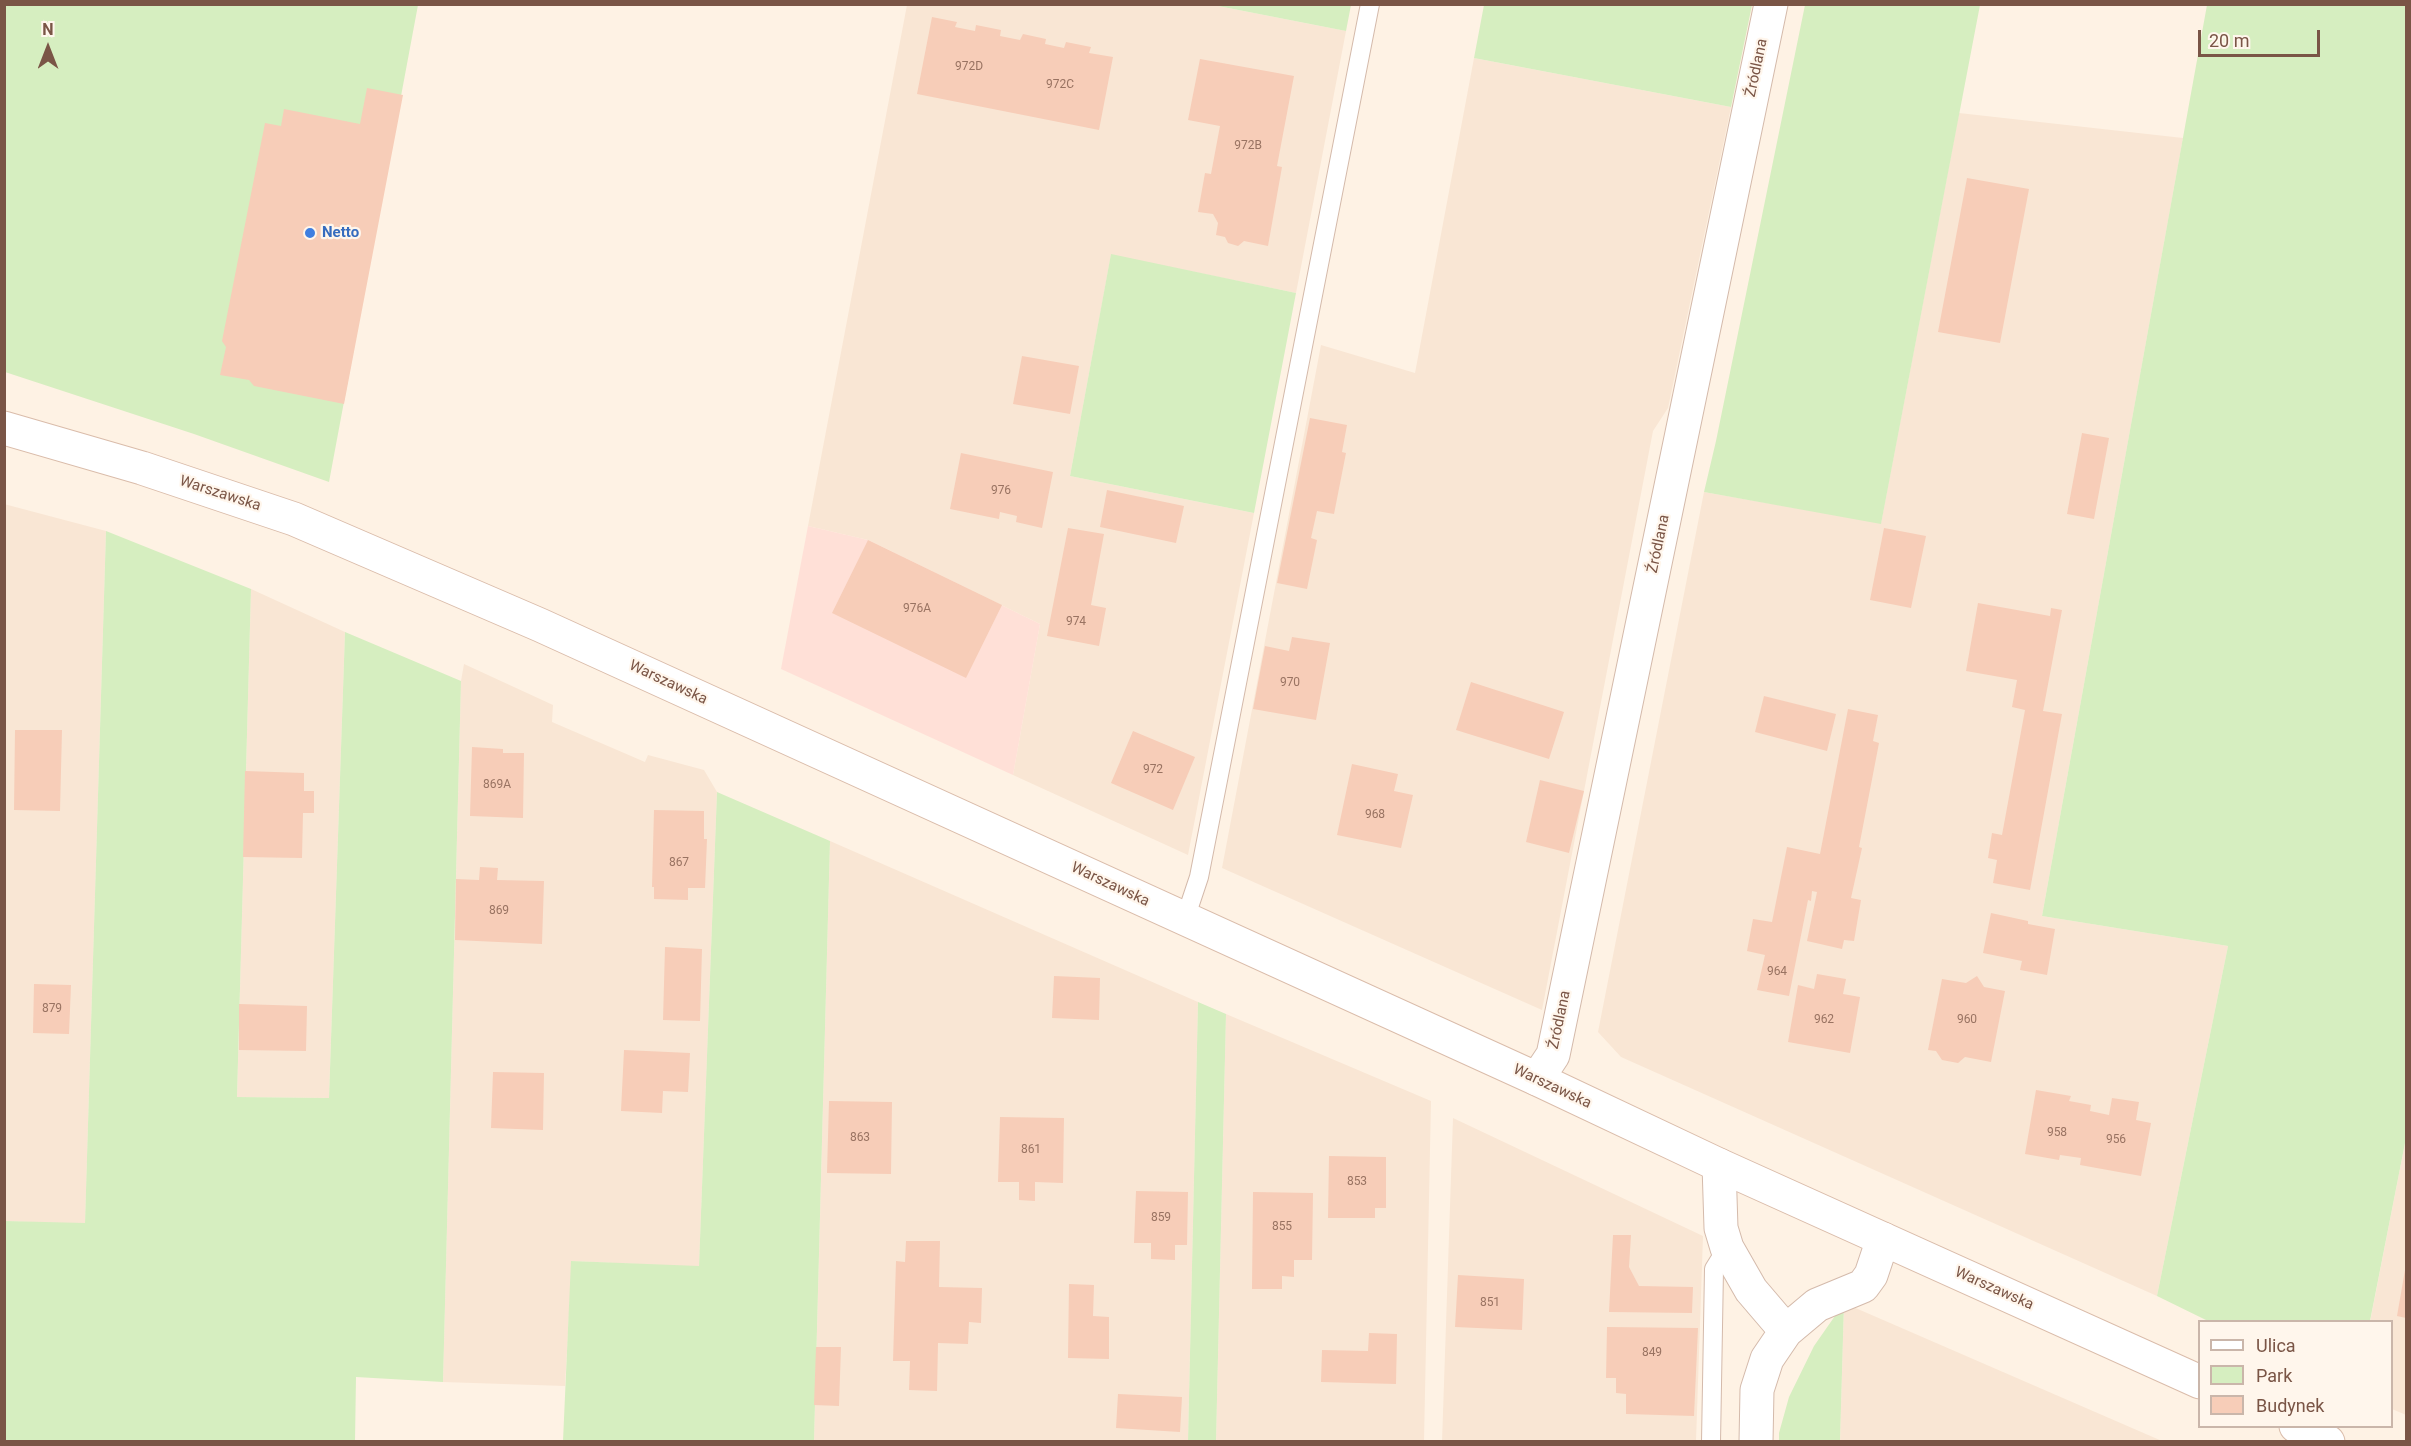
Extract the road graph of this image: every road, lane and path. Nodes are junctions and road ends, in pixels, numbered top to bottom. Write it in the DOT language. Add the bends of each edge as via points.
graph roads {
  1 [pos="1370,4"];
  2 [pos="1771,4"];
  3 [pos="4,428"];
  4 [pos="1185,919"];
  5 [pos="1537,1079"];
  6 [pos="1719,1165"];
  7 [pos="1883,1239"];
  8 [pos="1727,1248"];
  9 [pos="1786,1331"];
  10 [pos="2198,1382"];
  11 [pos="2300,1428"];
  12 [pos="1711,1442"];
  13 [pos="1756,1442"];
  14 [pos="2328,1442"];
  1 -- 4 [label="lane" via="1199,877"];
  2 -- 5 [label="main road, Źródlana" via="1553,1055"];
  3 -- 4 [label="main road, Warszawska" via="142,468 294,519 540,625"];
  4 -- 5 [label="main road, Warszawska"];
  5 -- 6 [label="main road, Warszawska"];
  6 -- 7 [label="main road, Warszawska"];
  6 -- 8 [label="main road" via="1721,1228"];
  7 -- 9 [label="main road" via="1871,1275 1863,1286 1817,1305"];
  7 -- 10 [label="main road, Warszawska"];
  8 -- 9 [label="main road" via="1751,1290"];
  8 -- 12 [label="lane" via="1714,1269"];
  9 -- 13 [label="main road" via="1767,1359 1757,1390"];
  11 -- 14 [label="main road"];
}
